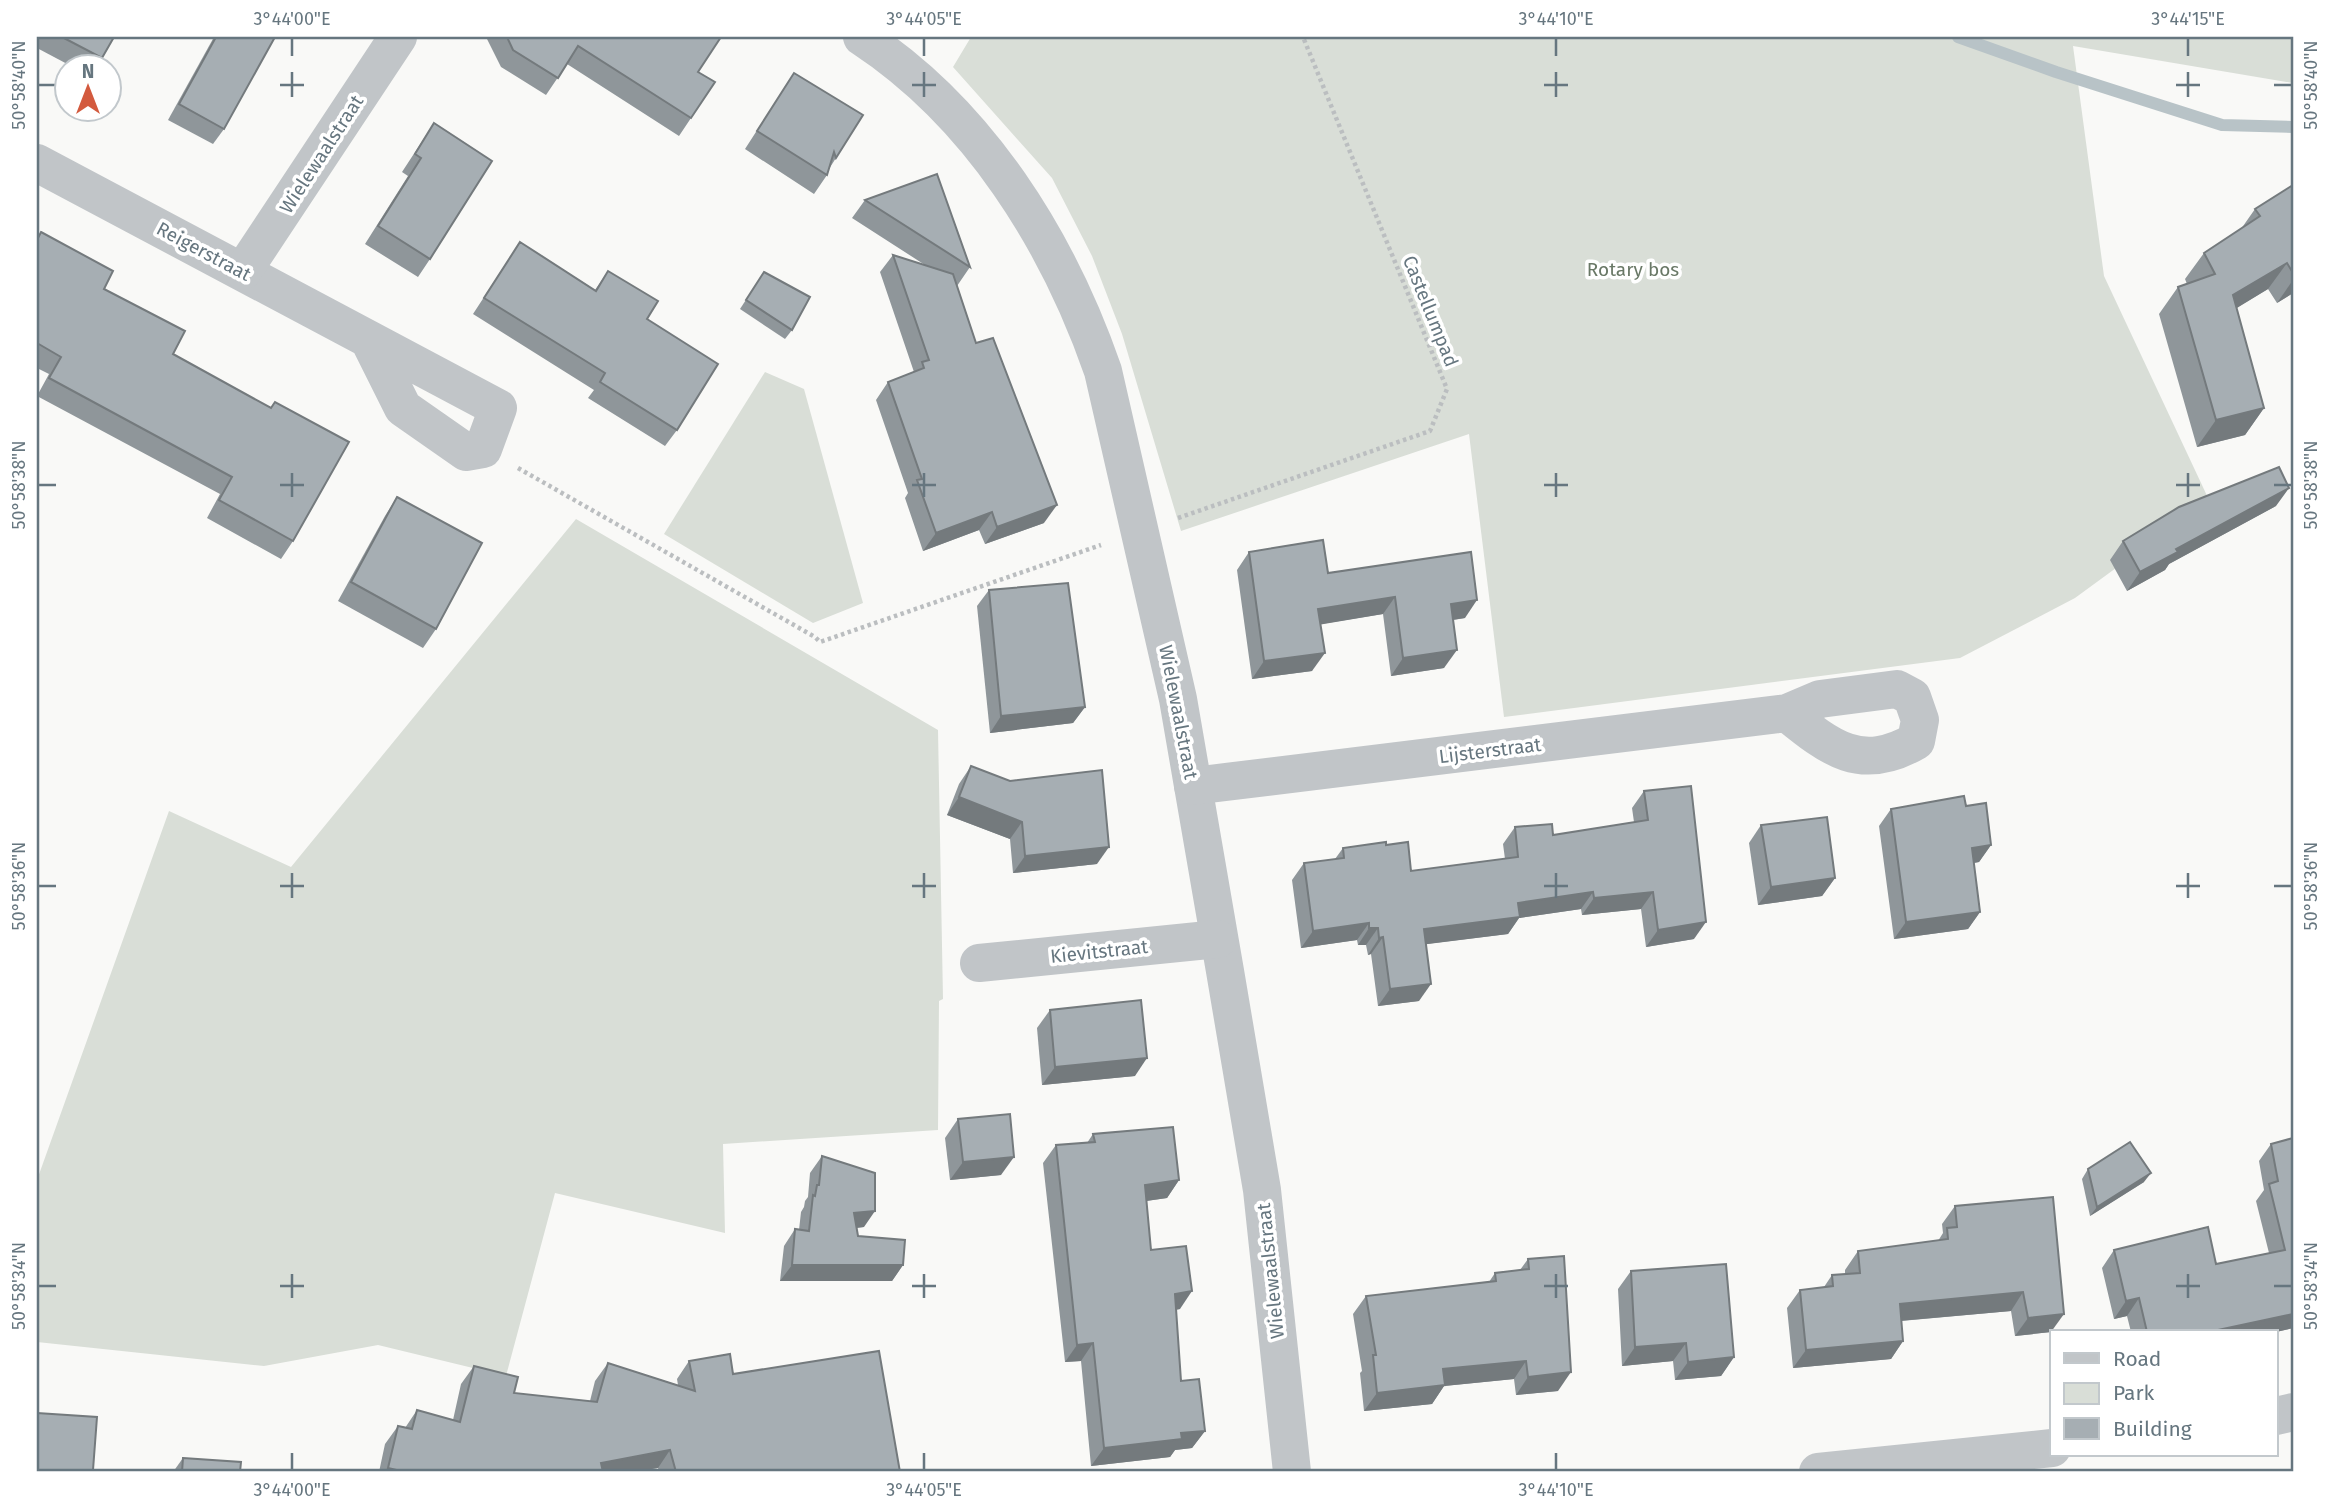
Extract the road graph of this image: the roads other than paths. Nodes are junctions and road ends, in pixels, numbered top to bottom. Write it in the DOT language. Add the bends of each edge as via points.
graph roads {
  1 [pos="397,37"];
  2 [pos="862,37"];
  3 [pos="37,163"];
  4 [pos="243,271"];
  5 [pos="370,342"];
  6 [pos="1787,713"];
  7 [pos="1193,786"];
  8 [pos="1218,939"];
  9 [pos="979,963"];
  10 [pos="2050,1448"];
  11 [pos="1292,1472"];
  12 [pos="1818,1472"];
  1 -- 4 [label="street, Wielewaalstraat"];
  2 -- 7 [label="street, Wielewaalstraat" via="888,54 951,115 1013,186 1056,257 1087,326 1103,371 1141,531"];
  3 -- 4 [label="street, Reigerstraat"];
  4 -- 5 [label="street, Reigerstraat"];
  5 -- 5 [label="street, Reigerstraat" via="498,408 483,449 466,452 403,408"];
  6 -- 7 [label="street, Lijsterstraat"];
  7 -- 8 [label="street, Wielewaalstraat"];
  8 -- 9 [label="street, Kievitstraat"];
  8 -- 11 [label="street, Wielewaalstraat" via="1262,1190"];
  10 -- 12 [label="street"];
}
